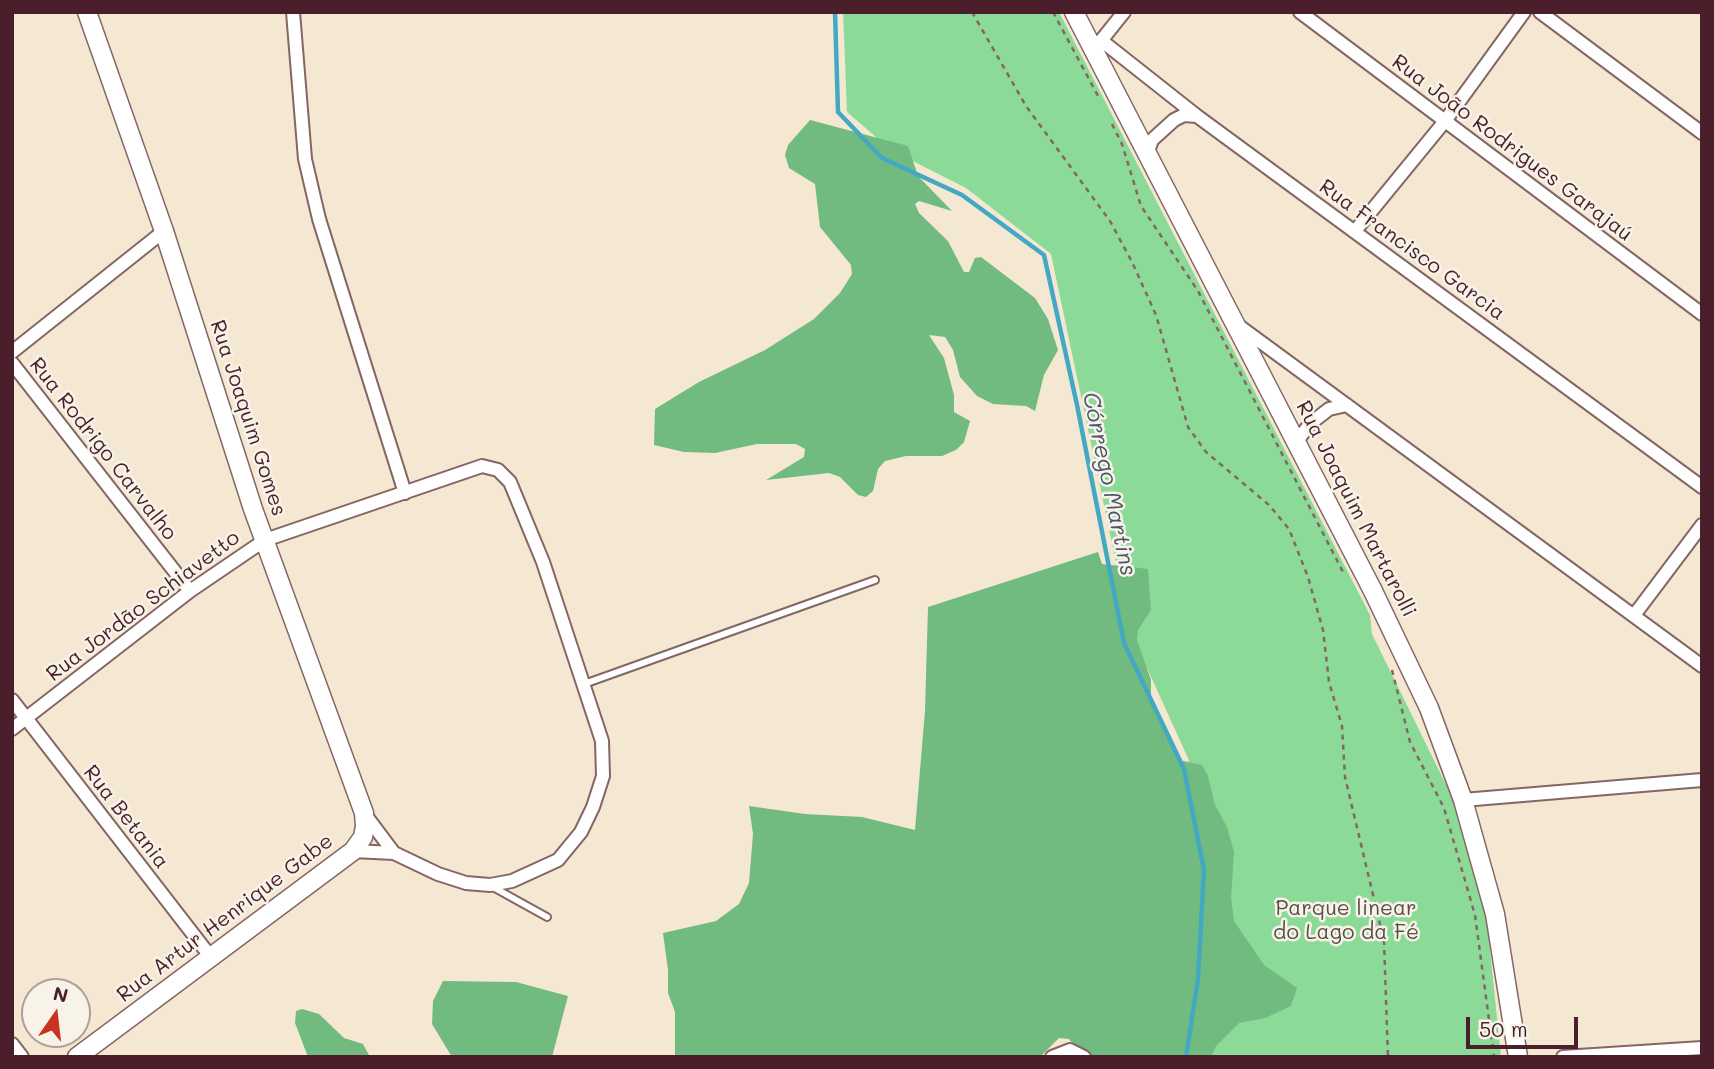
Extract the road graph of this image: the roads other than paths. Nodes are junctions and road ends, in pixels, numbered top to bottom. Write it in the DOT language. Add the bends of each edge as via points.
graph roads {
  1 [pos="87,12"];
  2 [pos="293,12"];
  3 [pos="1074,12"];
  4 [pos="1124,12"];
  5 [pos="1300,12"];
  6 [pos="1524,12"];
  7 [pos="1540,12"];
  8 [pos="1098,46"];
  9 [pos="1197,116"];
  10 [pos="1445,121"];
  11 [pos="1702,133"];
  12 [pos="1147,154"];
  13 [pos="164,231"];
  14 [pos="1355,231"];
  15 [pos="1702,314"];
  16 [pos="1236,323"];
  17 [pos="12,352"];
  18 [pos="12,363"];
  19 [pos="1347,405"];
  20 [pos="1296,442"];
  21 [pos="1702,487"];
  22 [pos="405,493"];
  23 [pos="1702,526"];
  24 [pos="265,540"];
  25 [pos="875,580"];
  26 [pos="190,591"];
  27 [pos="1635,614"];
  28 [pos="1702,666"];
  29 [pos="584,684"];
  30 [pos="12,700"];
  31 [pos="26,718"];
  32 [pos="12,729"];
  33 [pos="1702,780"];
  34 [pos="1463,800"];
  35 [pos="364,813"];
  36 [pos="358,844"];
  37 [pos="394,853"];
  38 [pos="490,885"];
  39 [pos="547,917"];
  40 [pos="210,956"];
  41 [pos="12,1044"];
  42 [pos="1702,1048"];
  43 [pos="22,1057"];
  44 [pos="77,1057"];
  45 [pos="1052,1057"];
  46 [pos="1084,1057"];
  47 [pos="1518,1057"];
  48 [pos="1563,1057"];
  1 -- 13 [label="street, Rua Joaquim Gomes"];
  2 -- 22 [label="street" via="298,101 313,195"];
  3 -- 8 [label="street, Rua Joaquim Martarolli"];
  4 -- 8 [label="street"];
  5 -- 10 [label="street, Rua João Rodrigues Garajaú"];
  6 -- 10 [label="street"];
  7 -- 11 [label="street"];
  8 -- 9 [label="street, Rua Francisco Garcia"];
  8 -- 12 [label="street, Rua Joaquim Martarolli"];
  9 -- 12 [label="street" via="1184,115 1158,132"];
  9 -- 14 [label="street, Rua Francisco Garcia"];
  10 -- 14 [label="street"];
  10 -- 15 [label="street, Rua João Rodrigues Garajaú"];
  12 -- 16 [label="street, Rua Joaquim Martarolli"];
  13 -- 17 [label="street"];
  13 -- 24 [label="street, Rua Joaquim Gomes"];
  14 -- 21 [label="street, Rua Francisco Garcia"];
  16 -- 19 [label="street"];
  16 -- 20 [label="street, Rua Joaquim Martarolli"];
  18 -- 26 [label="street, Rua Rodrigo Carvalho"];
  19 -- 20 [label="street" via="1329,409"];
  19 -- 27 [label="street"];
  20 -- 34 [label="street, Rua Joaquim Martarolli" via="1429,708"];
  22 -- 24 [label="street, Rua Jordão Schiavetto"];
  22 -- 29 [label="street, Rua Jordão Schiavetto" via="482,466 498,470 510,482"];
  23 -- 27 [label="street"];
  24 -- 26 [label="street, Rua Jordão Schiavetto"];
  24 -- 35 [label="street, Rua Joaquim Gomes"];
  25 -- 29 [label="lane"];
  26 -- 31 [label="street, Rua Jordão Schiavetto"];
  27 -- 28 [label="street"];
  29 -- 38 [label="street, Rua Jordão Schiavetto" via="602,741 603,776 593,807 581,832 558,860 512,881"];
  30 -- 31 [label="street, Rua Betania"];
  31 -- 32 [label="street, Rua Jordão Schiavetto"];
  31 -- 40 [label="street, Rua Betania"];
  33 -- 34 [label="street"];
  34 -- 47 [label="street, Rua Joaquim Martarolli" via="1495,914"];
  35 -- 36 [label="street, Rua Joaquim Gomes"];
  35 -- 37 [label="street"];
  36 -- 37 [label="street"];
  36 -- 40 [label="street, Rua Artur Henrique Gabe"];
  37 -- 38 [label="street" via="438,874"];
  38 -- 39 [label="lane"];
  40 -- 44 [label="street, Rua Artur Henrique Gabe"];
  41 -- 43 [label="street"];
  42 -- 48 [label="street"];
  45 -- 46 [label="street" via="1070,1050"];
}
